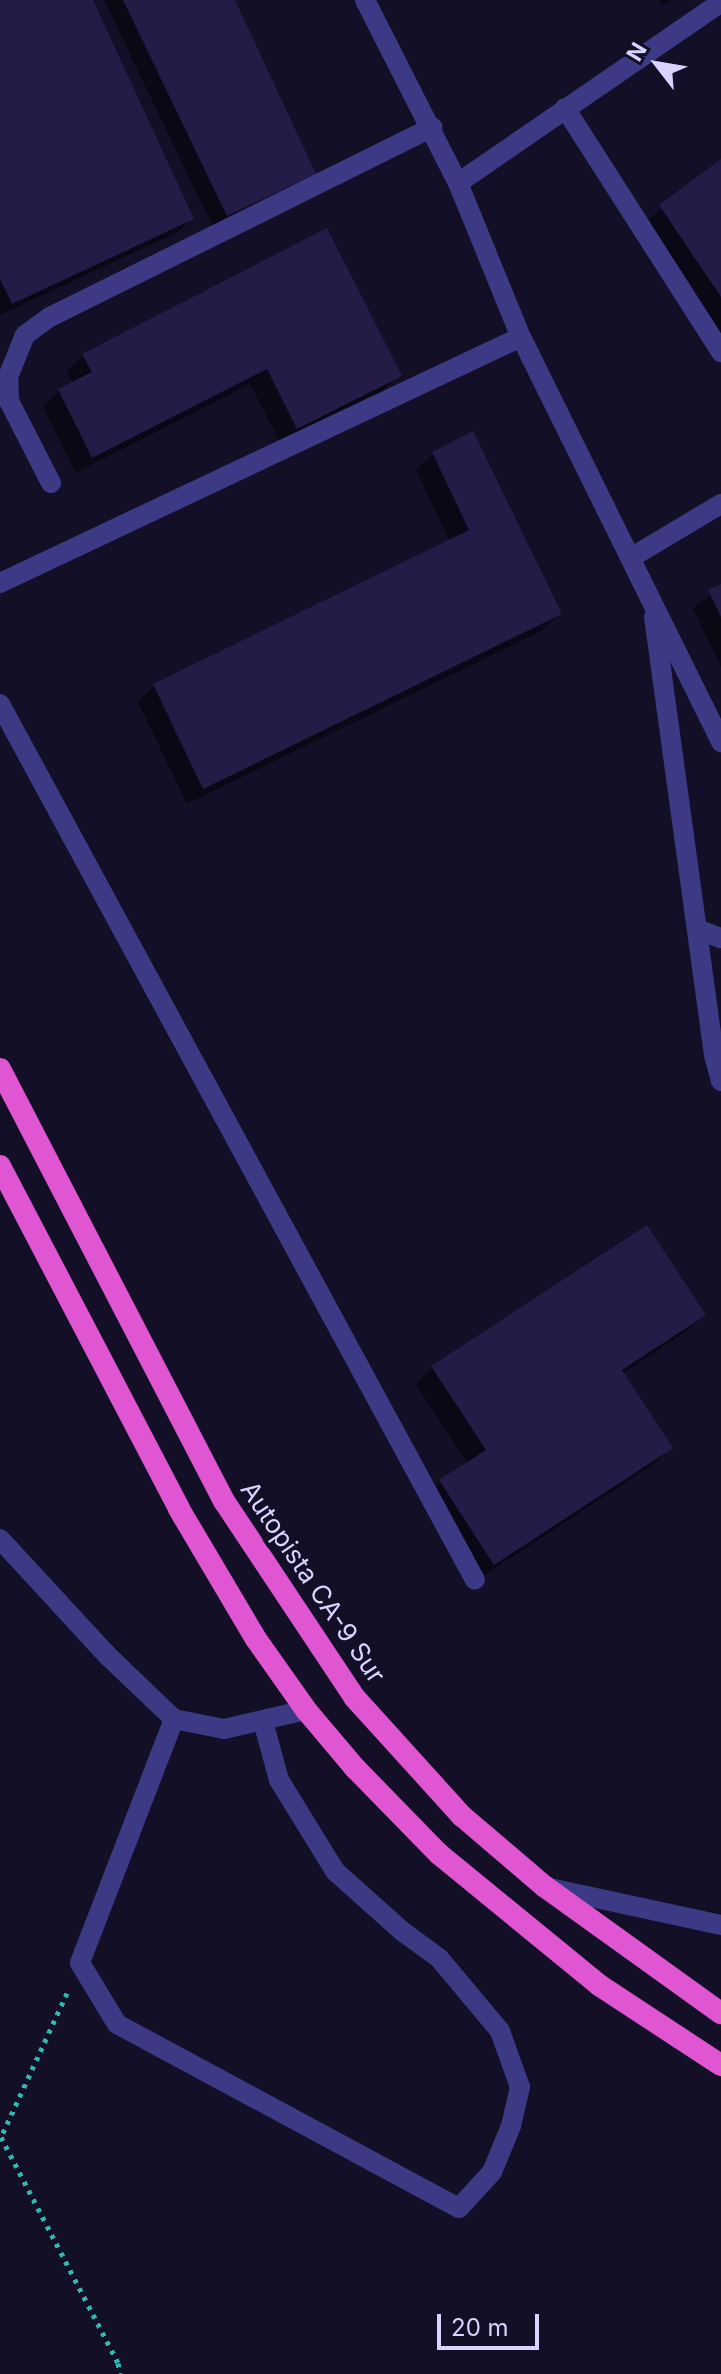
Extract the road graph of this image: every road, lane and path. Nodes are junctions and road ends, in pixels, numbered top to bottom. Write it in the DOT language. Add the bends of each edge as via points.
graph roads {
  1 [pos="365,0"];
  2 [pos="721,2"];
  3 [pos="565,108"];
  4 [pos="432,127"];
  5 [pos="458,183"];
  6 [pos="521,337"];
  7 [pos="721,352"];
  8 [pos="51,483"];
  9 [pos="721,504"];
  10 [pos="632,557"];
  11 [pos="0,583"];
  12 [pos="651,597"];
  13 [pos="0,704"];
  14 [pos="721,742"];
  15 [pos="697,929"];
  16 [pos="721,938"];
  17 [pos="0,1069"];
  18 [pos="721,1081"];
  19 [pos="0,1166"];
  20 [pos="0,1539"];
  21 [pos="475,1580"];
  22 [pos="306,1710"];
  23 [pos="174,1719"];
  24 [pos="263,1721"];
  25 [pos="544,1886"];
  26 [pos="721,1925"];
  27 [pos="80,1963"];
  28 [pos="721,2013"];
  29 [pos="721,2065"];
  30 [pos="120,2374"];
  1 -- 4 [label="street"];
  2 -- 3 [label="street"];
  3 -- 5 [label="street"];
  3 -- 7 [label="street"];
  4 -- 5 [label="street"];
  4 -- 8 [label="street" via="50,317 25,335 8,377 9,401"];
  5 -- 6 [label="street"];
  6 -- 10 [label="street"];
  6 -- 11 [label="street"];
  9 -- 10 [label="street"];
  10 -- 12 [label="street"];
  12 -- 14 [label="street"];
  12 -- 15 [label="street"];
  13 -- 21 [label="street"];
  15 -- 16 [label="street"];
  15 -- 18 [label="street"];
  17 -- 25 [label="highway, Autopista CA-9 Sur" via="224,1501 354,1697 462,1816"];
  19 -- 22 [label="highway" via="179,1509 256,1639"];
  20 -- 23 [label="street"];
  22 -- 24 [label="street"];
  22 -- 29 [label="highway" via="439,1854 599,1985"];
  23 -- 24 [label="street" via="224,1729"];
  23 -- 27 [label="street"];
  24 -- 27 [label="street" via="279,1780 335,1871 439,1958 500,2031 520,2087 492,2172 459,2208 117,2024"];
  25 -- 26 [label="street"];
  25 -- 28 [label="highway, Autopista CA-9 Sur"];
  27 -- 30 [label="path" via="1,2137"];
}
